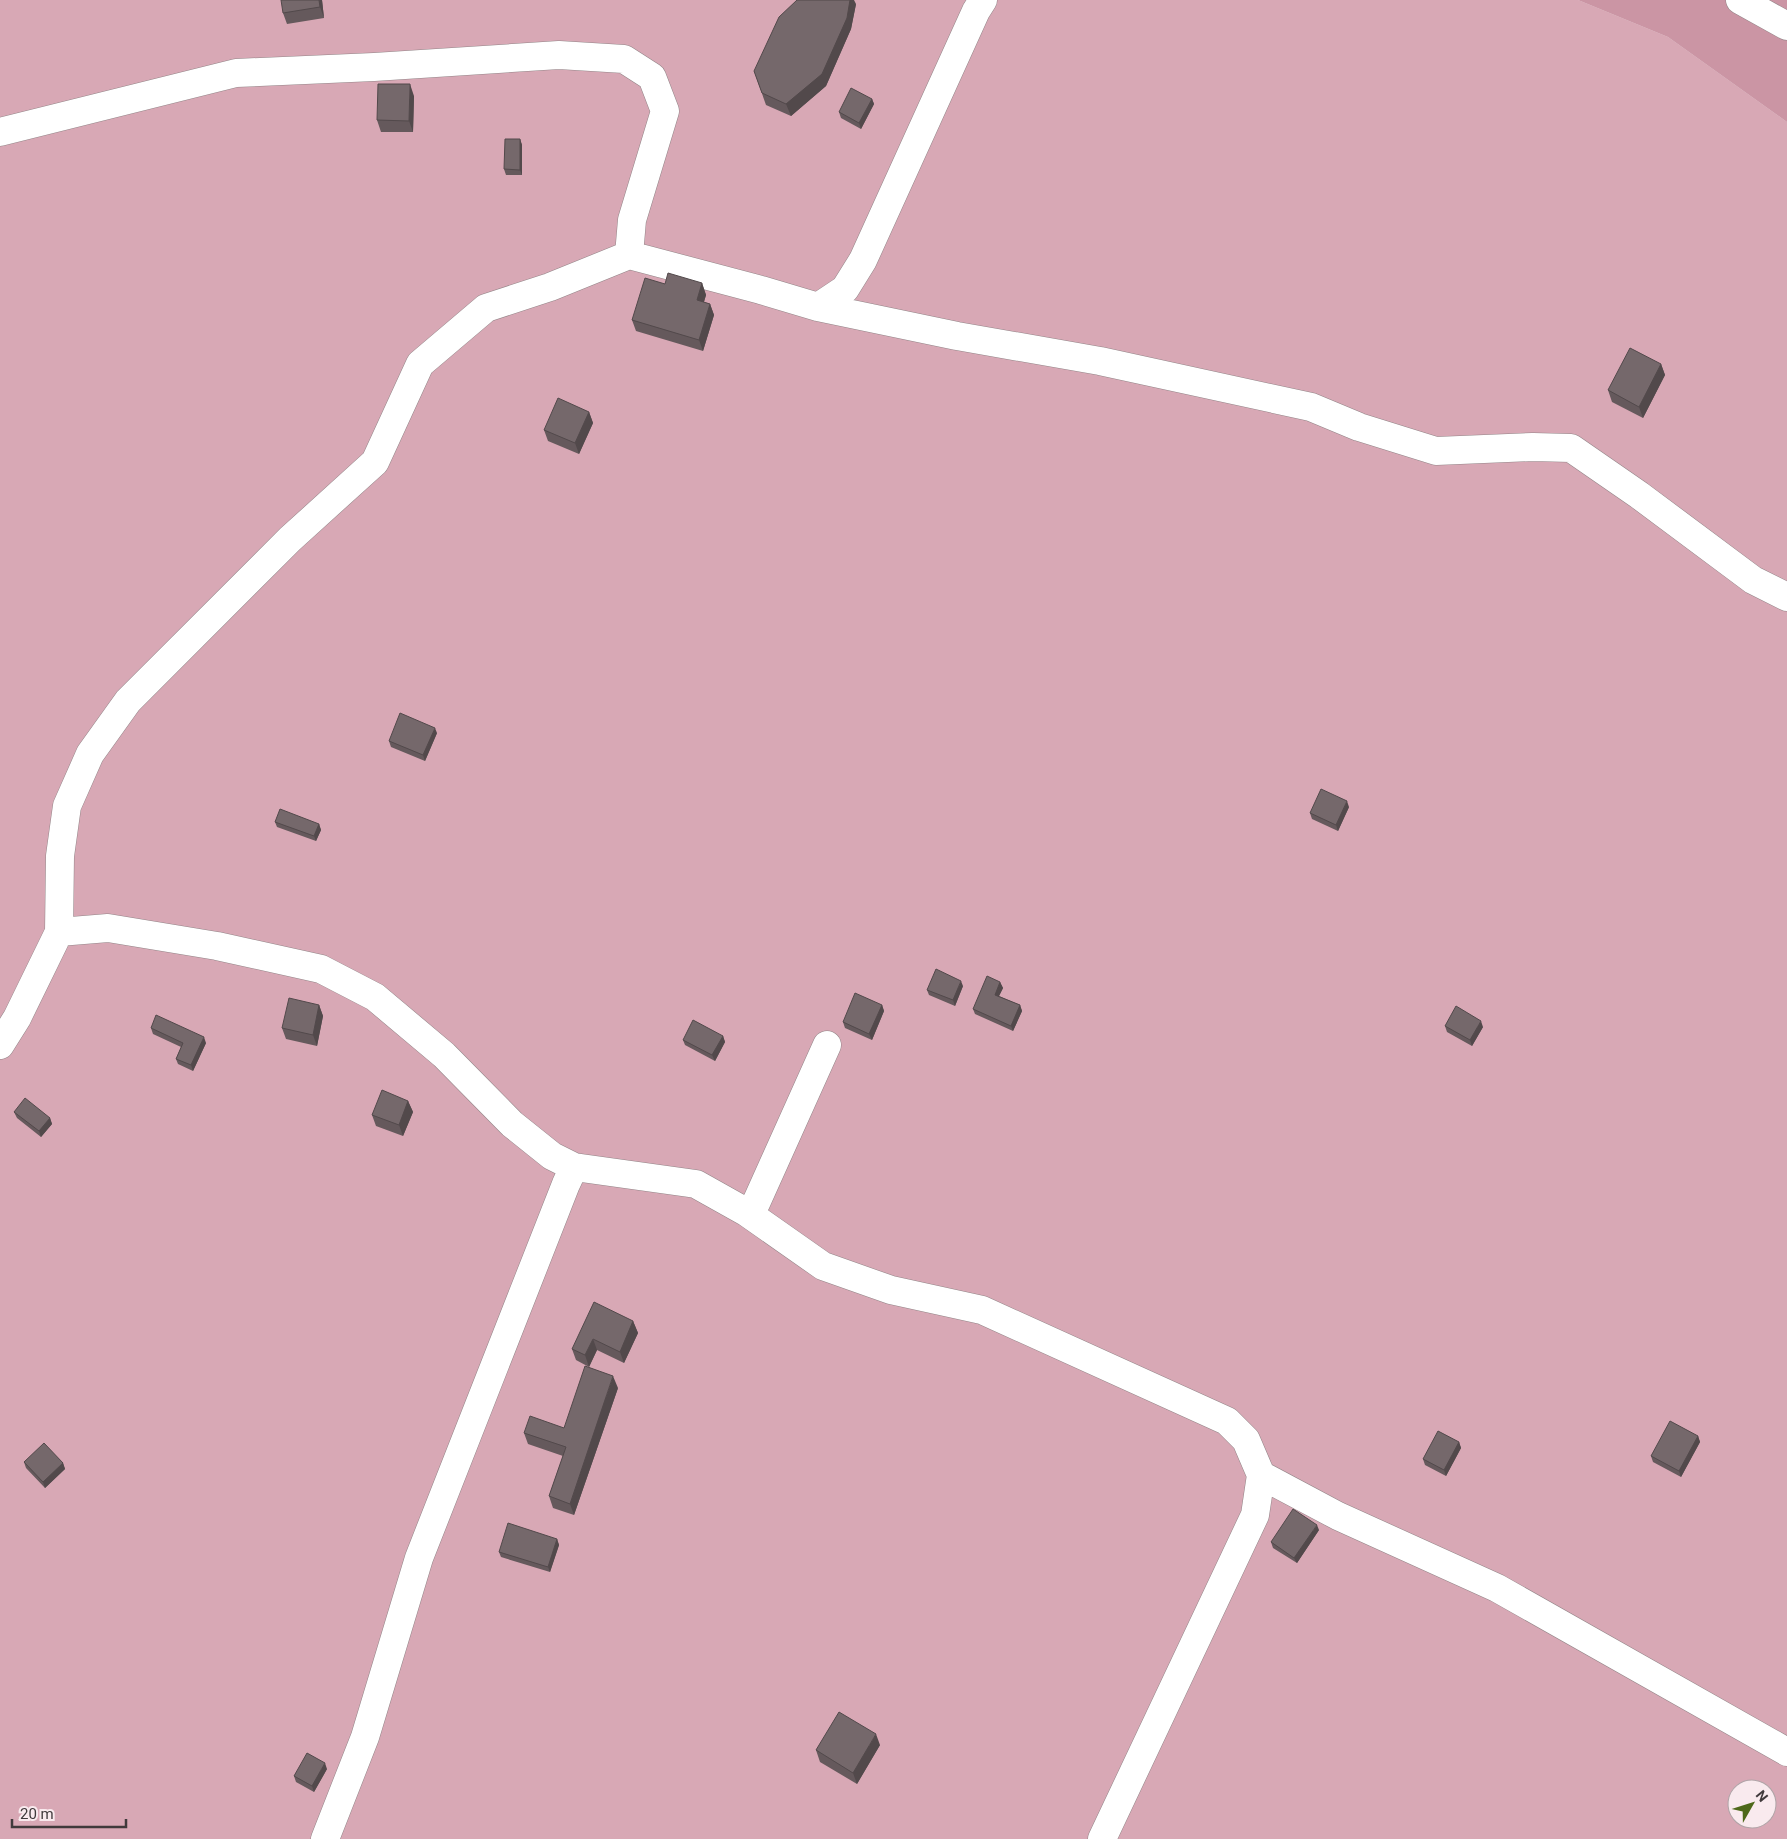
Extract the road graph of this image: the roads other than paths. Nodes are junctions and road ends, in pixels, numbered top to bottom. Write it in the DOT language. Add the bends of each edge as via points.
graph roads {
  1 [pos="982,0"];
  2 [pos="1740,0"];
  3 [pos="1787,26"];
  4 [pos="0,132"];
  5 [pos="629,255"];
  6 [pos="818,307"];
  7 [pos="1787,597"];
  8 [pos="59,932"];
  9 [pos="0,1044"];
  10 [pos="828,1046"];
  11 [pos="574,1167"];
  12 [pos="746,1212"];
  13 [pos="1261,1475"];
  14 [pos="1787,1752"];
  15 [pos="325,1839"];
  16 [pos="1102,1839"];
  1 -- 6 [label="street" via="863,260 845,289"];
  2 -- 3 [label="street"];
  4 -- 5 [label="street" via="236,73 560,55 624,59 652,77 665,111 632,220"];
  5 -- 6 [label="street"];
  5 -- 8 [label="street" via="550,287 486,308 420,364 375,462 290,539 128,702 90,754 67,806 60,856"];
  6 -- 7 [label="street" via="1100,362 1311,408 1436,451 1571,448 1753,580"];
  8 -- 9 [label="street" via="18,1018"];
  8 -- 11 [label="street" via="108,928 217,946 321,969 375,997 444,1055 512,1124 552,1156"];
  10 -- 12 [label="street" via="756,1202"];
  11 -- 12 [label="street" via="696,1184"];
  11 -- 15 [label="street" via="418,1558 365,1737"];
  12 -- 13 [label="street" via="824,1266 891,1290 982,1310 1227,1421 1246,1440"];
  13 -- 14 [label="street" via="1338,1516 1497,1588"];
  13 -- 16 [label="street" via="1255,1514"];
}
